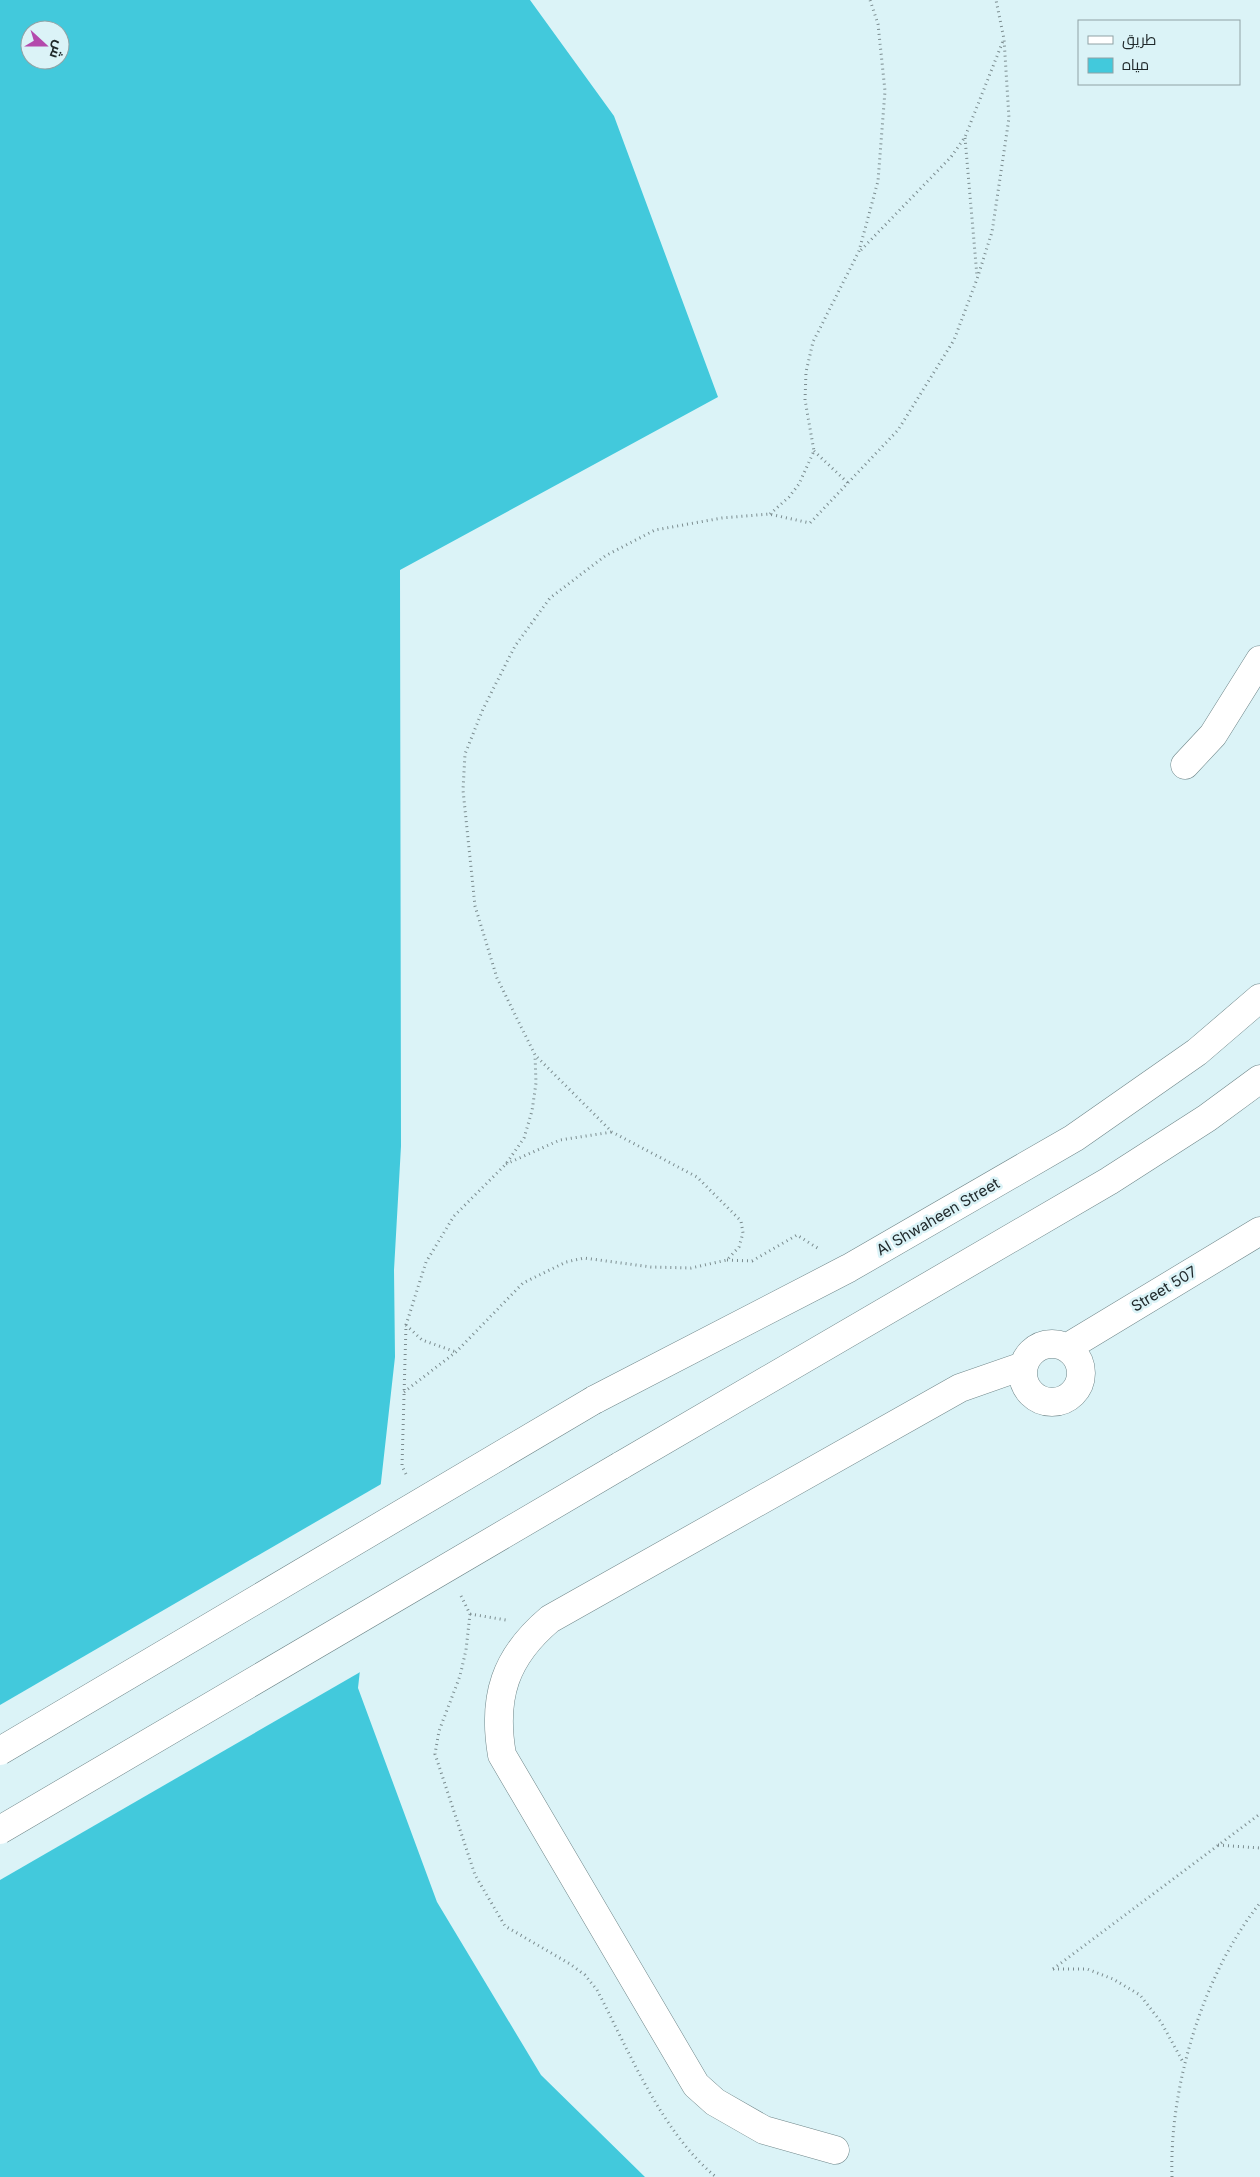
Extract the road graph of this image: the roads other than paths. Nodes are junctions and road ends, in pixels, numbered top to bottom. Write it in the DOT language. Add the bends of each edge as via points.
graph roads {
  1 [pos="1260,660"];
  2 [pos="1185,765"];
  3 [pos="1260,998"];
  4 [pos="1260,1080"];
  5 [pos="1260,1232"];
  6 [pos="1068,1347"];
  7 [pos="1023,1366"];
  8 [pos="0,1751"];
  9 [pos="0,1830"];
  10 [pos="835,2150"];
  1 -- 2 [label="street" via="1214,735"];
  3 -- 8 [label="street, Al Shwaheen Street, bridge" via="1197,1052 1074,1138 849,1268 594,1400"];
  4 -- 9 [label="street, bridge" via="1208,1118 1109,1181"];
  5 -- 6 [label="street, Street 507"];
  6 -- 7 [label="street" via="1050,1342 1033,1350"];
  6 -- 7 [label="street" via="1081,1361 1082,1380 1072,1396 1055,1403 1036,1399 1024,1384"];
  7 -- 10 [label="street" via="960,1388 550,1619 530,1636 511,1664 499,1696 497,1728 502,1755 696,2085 715,2102 764,2130"];
}
